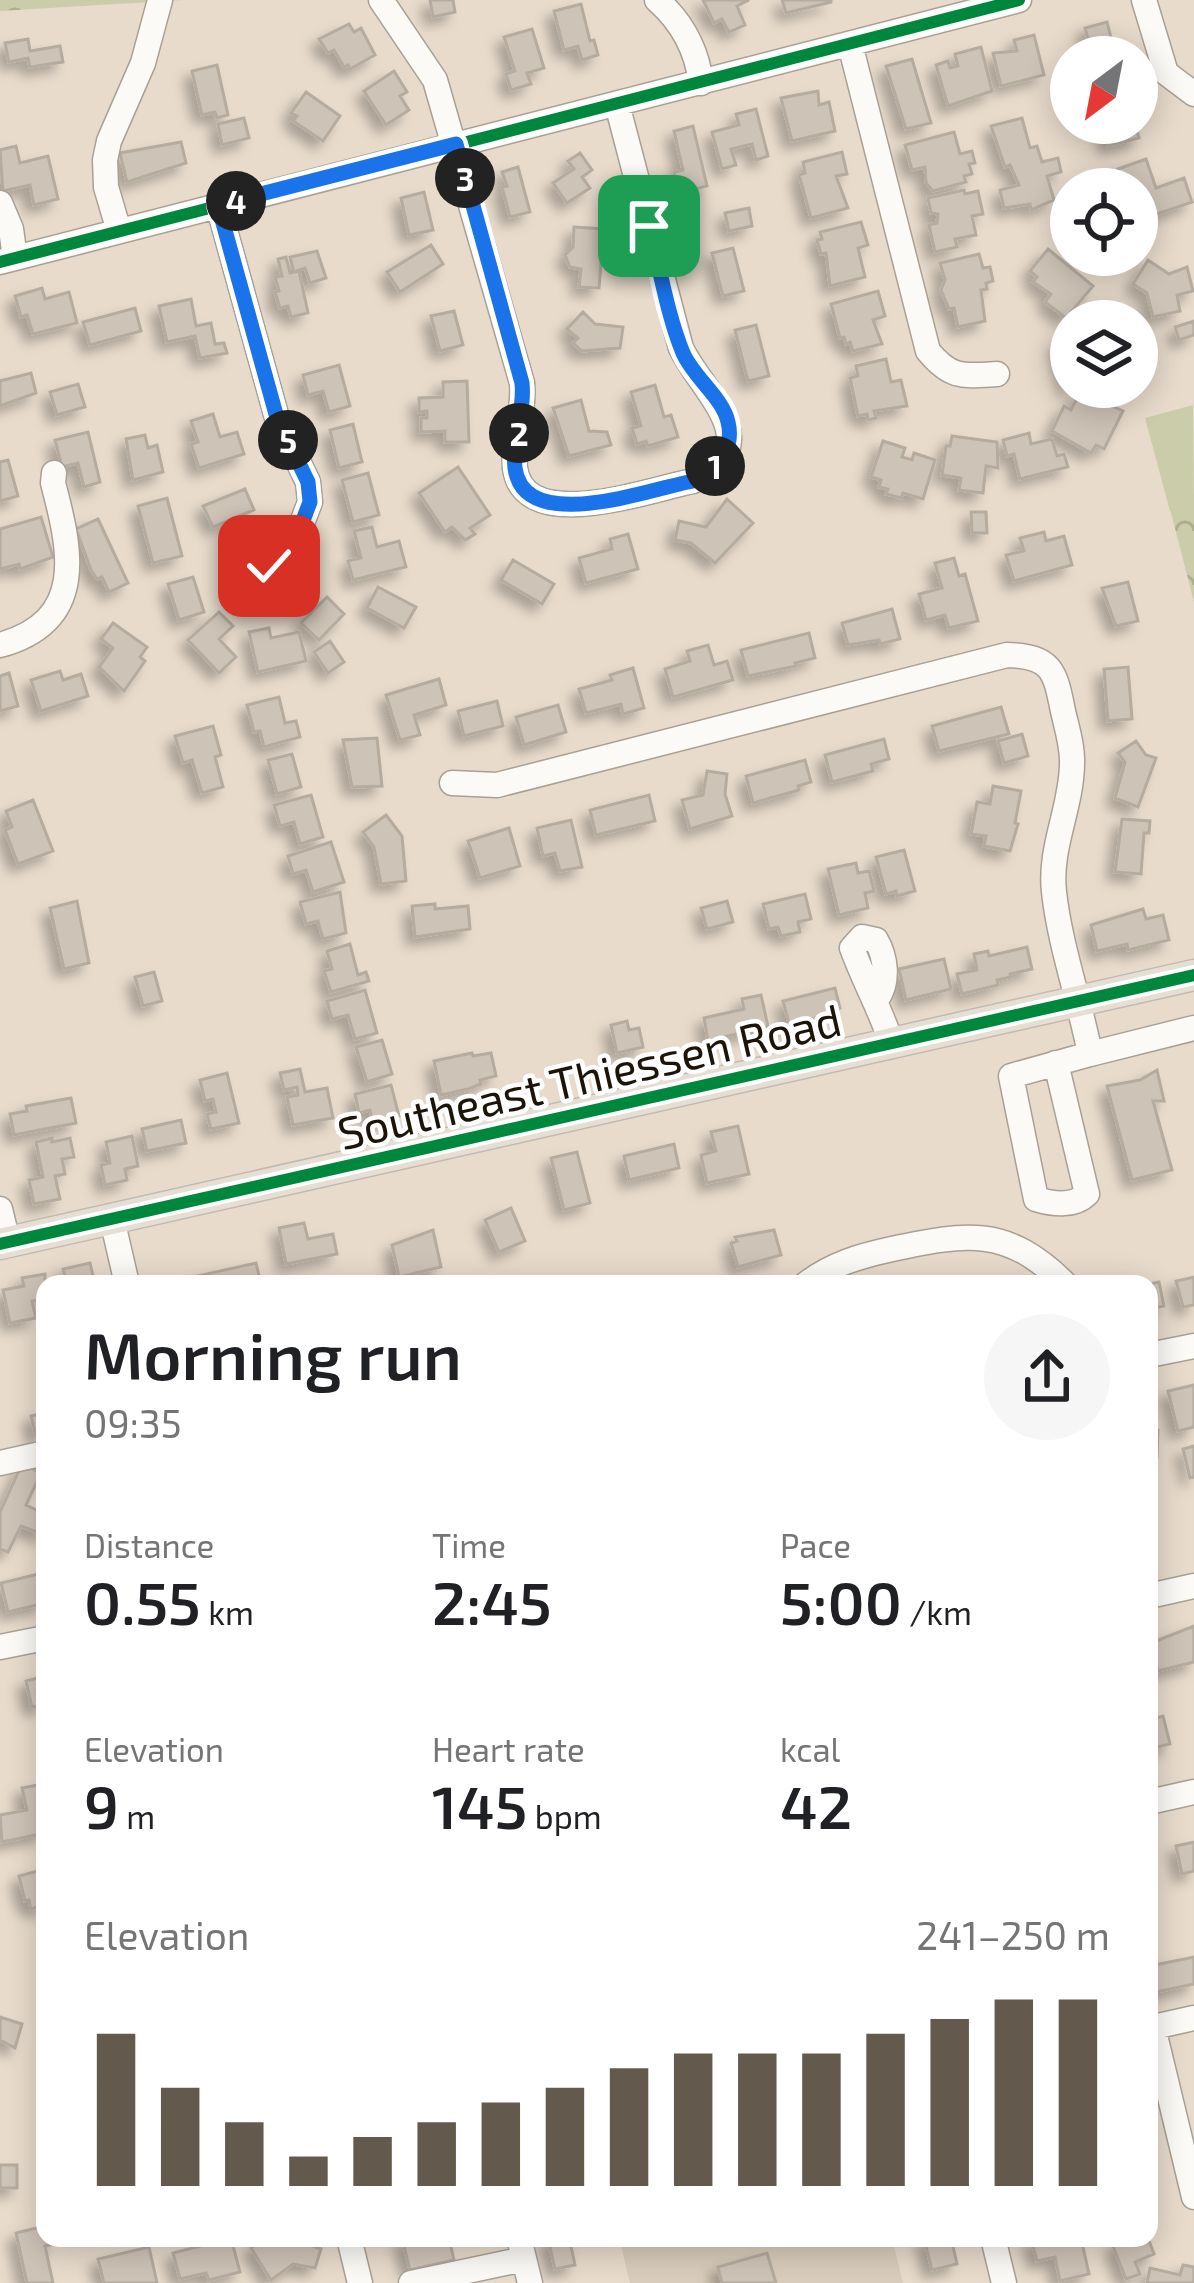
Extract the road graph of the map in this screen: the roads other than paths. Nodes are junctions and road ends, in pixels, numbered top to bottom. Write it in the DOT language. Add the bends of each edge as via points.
graph roads {
  1 [pos="160,0"];
  2 [pos="381,0"];
  3 [pos="657,0"];
  4 [pos="1018,0"];
  5 [pos="1144,0"];
  6 [pos="850,44"];
  7 [pos="701,83"];
  8 [pos="1194,94"];
  9 [pos="616,104"];
  10 [pos="456,144"];
  11 [pos="0,203"];
  12 [pos="218,205"];
  13 [pos="119,231"];
  14 [pos="8,260"];
  15 [pos="998,374"];
  16 [pos="54,473"];
  17 [pos="269,566"];
  18 [pos="0,645"];
  19 [pos="452,783"];
  20 [pos="1194,975"];
  21 [pos="878,999"];
  22 [pos="1080,1001"];
  23 [pos="1194,1028"];
  24 [pos="892,1044"];
  25 [pos="1090,1054"];
  26 [pos="1055,1063"];
  27 [pos="0,1209"];
  28 [pos="112,1219"];
  29 [pos="4,1244"];
  30 [pos="125,1275"];
  31 [pos="817,1275"];
  32 [pos="1056,1275"];
  33 [pos="1194,1346"];
  34 [pos="1158,1353"];
  35 [pos="36,1456"];
  36 [pos="0,1462"];
  37 [pos="1194,1586"];
  38 [pos="1158,1594"];
  39 [pos="36,1640"];
  40 [pos="0,1647"];
  41 [pos="1194,1792"];
  42 [pos="1158,1800"];
  43 [pos="1194,2018"];
  44 [pos="1158,2026"];
  45 [pos="1158,2056"];
  46 [pos="1194,2197"];
  47 [pos="351,2247"];
  48 [pos="995,2247"];
  49 [pos="524,2260"];
  50 [pos="360,2283"];
  51 [pos="411,2283"];
  52 [pos="1004,2283"];
  1 -- 13 [label="street" via="104,160"];
  2 -- 10 [label="street" via="435,80"];
  3 -- 7 [label="street" via="683,28"];
  4 -- 6 [label="street"];
  5 -- 8 [label="street" via="1166,73"];
  6 -- 7 [label="street"];
  6 -- 15 [label="street" via="928,351 965,376"];
  7 -- 9 [label="street"];
  9 -- 10 [label="street"];
  9 -- 10 [label="street" via="681,348 729,423 722,459 693,481 565,507 541,503 522,487 514,448 522,383"];
  10 -- 12 [label="street"];
  11 -- 14 [label="street" via="11,230"];
  12 -- 13 [label="street"];
  12 -- 17 [label="street" via="277,418 308,482 302,523"];
  13 -- 14 [label="street"];
  16 -- 18 [label="street" via="69,542 56,612 26,638"];
  19 -- 22 [label="street" via="497,785 1007,655 1031,656 1056,676 1071,750 1053,880"];
  20 -- 22 [label="main road, Southeast Thiessen Road"];
  21 -- 24 [label="street"];
  22 -- 24 [label="main road, Southeast Thiessen Road"];
  22 -- 25 [label="street"];
  23 -- 25 [label="street"];
  24 -- 28 [label="main road, Southeast Thiessen Road"];
  25 -- 26 [label="street"];
  26 -- 26 [label="street" via="1011,1076 1036,1198 1051,1204 1087,1194"];
  27 -- 29 [label="street"];
  28 -- 29 [label="main road, Southeast Thiessen Road"];
  28 -- 30 [label="street"];
  31 -- 32 [label="street" via="856,1257 955,1235 1011,1244"];
  33 -- 34 [label="street"];
  35 -- 36 [label="street"];
  37 -- 38 [label="street"];
  39 -- 40 [label="street"];
  41 -- 42 [label="street"];
  43 -- 44 [label="street"];
  45 -- 46 [label="street"];
  47 -- 50 [label="street"];
  48 -- 52 [label="street"];
  49 -- 51 [label="street"];
}
